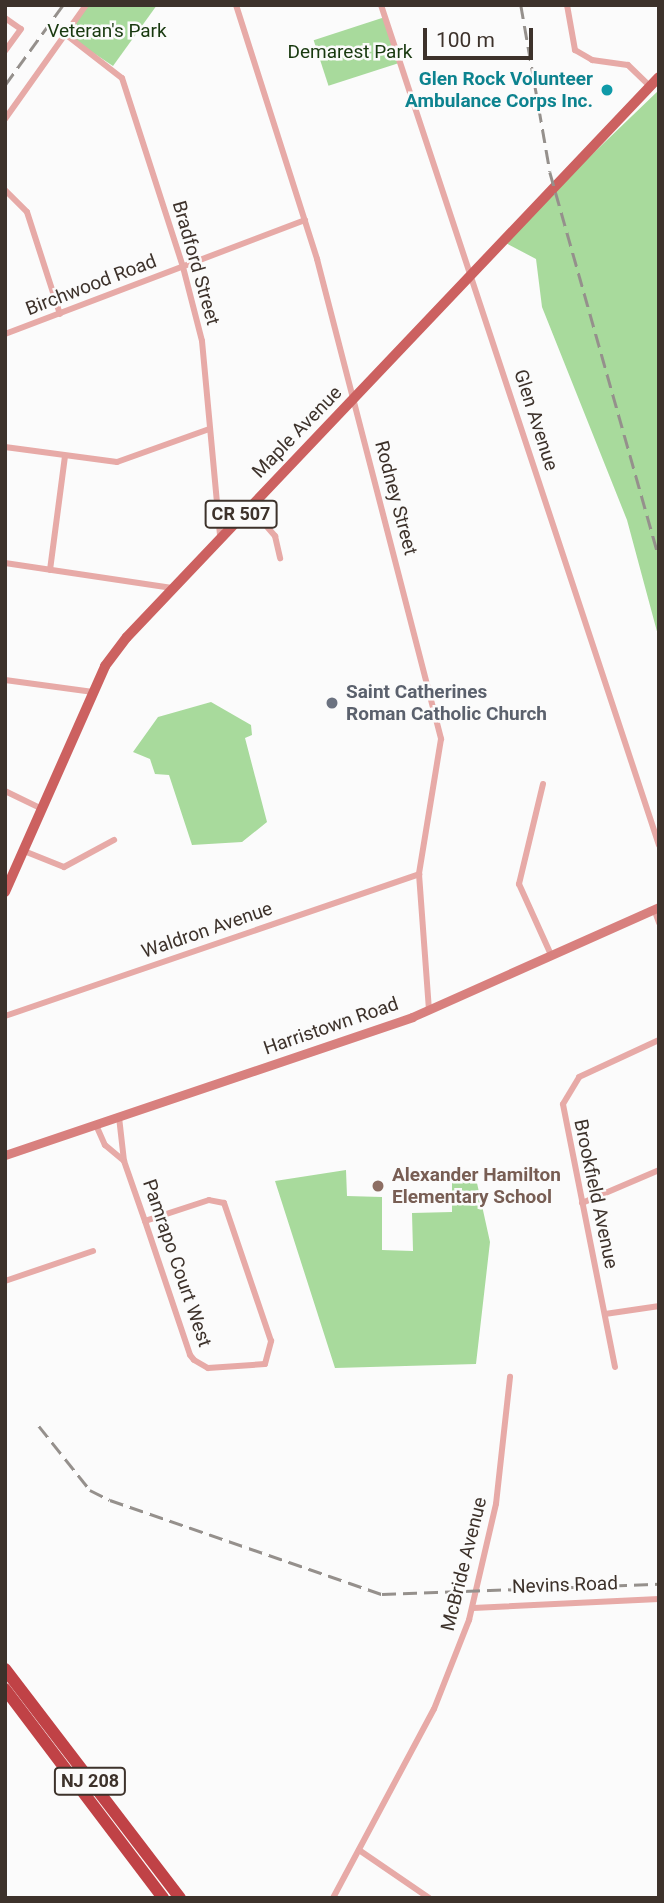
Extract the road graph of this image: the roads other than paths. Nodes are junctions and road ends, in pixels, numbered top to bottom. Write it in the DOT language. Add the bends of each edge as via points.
graph roads {
  1 [pos="86,5"];
  2 [pos="236,5"];
  3 [pos="381,5"];
  4 [pos="567,5"];
  5 [pos="5,18"];
  6 [pos="65,34"];
  7 [pos="5,51"];
  8 [pos="659,76"];
  9 [pos="650,86"];
  10 [pos="5,119"];
  11 [pos="5,190"];
  12 [pos="305,220"];
  13 [pos="183,267"];
  14 [pos="471,274"];
  15 [pos="60,314"];
  16 [pos="5,334"];
  17 [pos="353,400"];
  18 [pos="209,429"];
  19 [pos="5,447"];
  20 [pos="65,456"];
  21 [pos="249,506"];
  22 [pos="220,536"];
  23 [pos="280,558"];
  24 [pos="5,563"];
  25 [pos="50,570"];
  26 [pos="172,588"];
  27 [pos="5,680"];
  28 [pos="94,692"];
  29 [pos="542,783"];
  30 [pos="5,791"];
  31 [pos="42,809"];
  32 [pos="114,840"];
  33 [pos="659,845"];
  34 [pos="24,852"];
  35 [pos="419,874"];
  36 [pos="5,892"];
  37 [pos="656,908"];
  38 [pos="659,923"];
  39 [pos="551,955"];
  40 [pos="429,1010"];
  41 [pos="5,1016"];
  42 [pos="659,1040"];
  43 [pos="119,1117"];
  44 [pos="96,1125"];
  45 [pos="5,1156"];
  46 [pos="124,1161"];
  47 [pos="659,1170"];
  48 [pos="582,1203"];
  49 [pos="145,1222"];
  50 [pos="93,1251"];
  51 [pos="5,1281"];
  52 [pos="659,1306"];
  53 [pos="604,1314"];
  54 [pos="615,1367"];
  55 [pos="510,1377"];
  56 [pos="659,1599"];
  57 [pos="473,1608"];
  58 [pos="5,1669"];
  59 [pos="5,1689"];
  60 [pos="359,1850"];
  61 [pos="163,1898"];
  62 [pos="180,1898"];
  63 [pos="333,1898"];
  64 [pos="429,1898"];
  1 -- 6 [label="street"];
  2 -- 12 [label="street, Rodney Street"];
  3 -- 14 [label="street, Glen Avenue"];
  4 -- 9 [label="street" via="575,50 592,60 628,65"];
  5 -- 7 [label="street" via="21,29"];
  6 -- 10 [label="street"];
  6 -- 13 [label="street, Bradford Street" via="122,78"];
  8 -- 9 [label="main road, Maple Avenue / CR 507"];
  9 -- 14 [label="main road, Maple Avenue / CR 507"];
  11 -- 15 [label="street" via="27,212"];
  12 -- 13 [label="street, Birchwood Road"];
  12 -- 17 [label="street, Rodney Street"];
  13 -- 15 [label="street, Birchwood Road"];
  13 -- 18 [label="street, Bradford Street" via="200,327"];
  14 -- 17 [label="main road, Maple Avenue / CR 507"];
  14 -- 33 [label="street, Glen Avenue"];
  15 -- 16 [label="street, Birchwood Road"];
  17 -- 21 [label="main road, Maple Avenue / CR 507"];
  17 -- 35 [label="street, Rodney Street" via="441,739"];
  18 -- 20 [label="street" via="117,462"];
  18 -- 22 [label="street, Bradford Street"];
  19 -- 20 [label="street"];
  20 -- 25 [label="street"];
  21 -- 22 [label="main road, Maple Avenue / CR 507"];
  21 -- 23 [label="street" via="275,536"];
  22 -- 26 [label="main road, Maple Avenue / CR 507"];
  24 -- 25 [label="street"];
  25 -- 26 [label="street"];
  26 -- 28 [label="main road, Maple Avenue / CR 507" via="115,652"];
  27 -- 28 [label="street"];
  28 -- 31 [label="main road, Maple Avenue / CR 507"];
  29 -- 39 [label="street" via="519,884"];
  30 -- 31 [label="street"];
  31 -- 34 [label="main road, Maple Avenue / CR 507"];
  32 -- 34 [label="street" via="64,867"];
  34 -- 36 [label="main road, Maple Avenue / CR 507"];
  35 -- 40 [label="street, Rodney Street"];
  35 -- 41 [label="street, Waldron Avenue"];
  37 -- 38 [label="street"];
  37 -- 39 [label="street, Harristown Road"];
  39 -- 40 [label="street, Harristown Road"];
  40 -- 43 [label="street, Harristown Road"];
  42 -- 48 [label="street, Brookfield Avenue" via="568,1089 563,1112"];
  43 -- 44 [label="street, Harristown Road"];
  43 -- 46 [label="street"];
  44 -- 45 [label="street, Harristown Road"];
  44 -- 46 [label="street, Pamrapo Court West" via="105,1145"];
  46 -- 49 [label="street, Pamrapo Court West"];
  47 -- 48 [label="street"];
  48 -- 53 [label="street, Brookfield Avenue"];
  49 -- 49 [label="street, Pamrapo Court West" via="209,1200 228,1208 271,1341 268,1360 256,1368 208,1368 194,1360"];
  50 -- 51 [label="street"];
  52 -- 53 [label="street"];
  53 -- 54 [label="street, Brookfield Avenue"];
  55 -- 57 [label="street, McBride Avenue" via="496,1504"];
  56 -- 57 [label="street, Nevins Road"];
  57 -- 60 [label="street, McBride Avenue" via="440,1697"];
  58 -- 62 [label="highway, NJ 208"];
  59 -- 61 [label="highway, NJ 208"];
  60 -- 63 [label="street, McBride Avenue"];
  60 -- 64 [label="street"];
}
